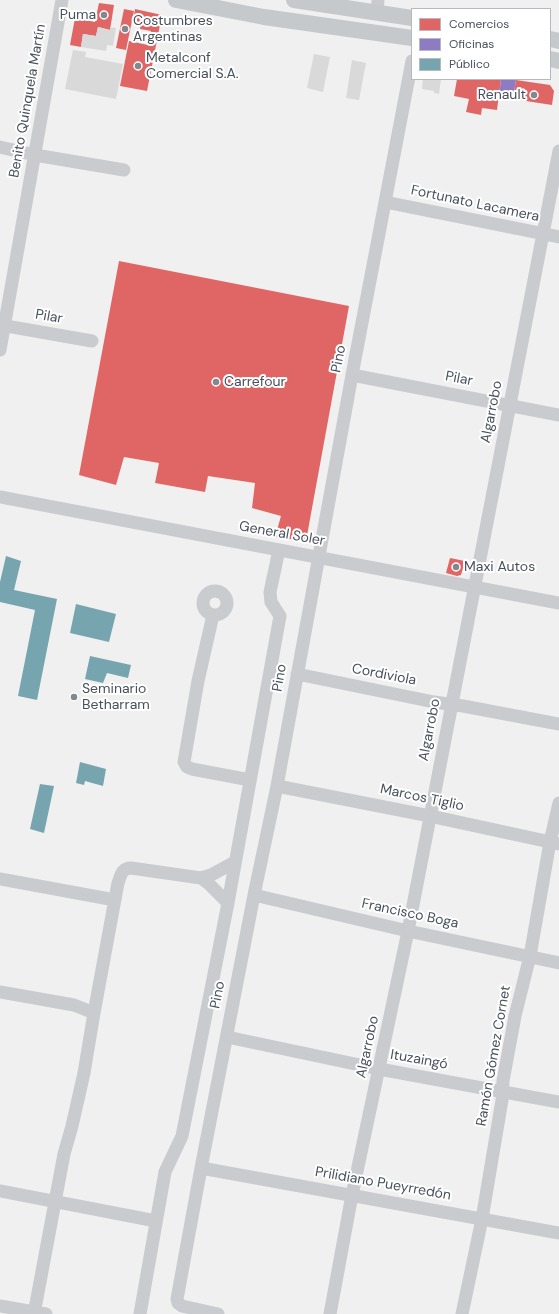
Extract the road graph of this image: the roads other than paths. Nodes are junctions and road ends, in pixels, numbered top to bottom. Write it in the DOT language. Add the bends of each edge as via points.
graph roads {
  1 [pos="62,0"];
  2 [pos="176,0"];
  3 [pos="294,0"];
  4 [pos="377,6"];
  5 [pos="411,18"];
  6 [pos="411,38"];
  7 [pos="411,66"];
  8 [pos="0,148"];
  9 [pos="559,151"];
  10 [pos="35,155"];
  11 [pos="124,170"];
  12 [pos="385,202"];
  13 [pos="542,234"];
  14 [pos="559,237"];
  15 [pos="2,325"];
  16 [pos="92,341"];
  17 [pos="0,350"];
  18 [pos="352,375"];
  19 [pos="510,406"];
  20 [pos="559,415"];
  21 [pos="0,497"];
  22 [pos="279,550"];
  23 [pos="319,557"];
  24 [pos="475,588"];
  25 [pos="559,603"];
  26 [pos="212,615"];
  27 [pos="297,674"];
  28 [pos="451,705"];
  29 [pos="559,724"];
  30 [pos="250,780"];
  31 [pos="277,786"];
  32 [pos="559,803"];
  33 [pos="430,816"];
  34 [pos="555,843"];
  35 [pos="235,862"];
  36 [pos="201,878"];
  37 [pos="0,879"];
  38 [pos="254,895"];
  39 [pos="115,900"];
  40 [pos="228,903"];
  41 [pos="408,931"];
  42 [pos="530,956"];
  43 [pos="559,963"];
  44 [pos="0,992"];
  45 [pos="94,1013"];
  46 [pos="227,1037"];
  47 [pos="379,1069"];
  48 [pos="502,1091"];
  49 [pos="559,1102"];
  50 [pos="201,1168"];
  51 [pos="0,1191"];
  52 [pos="352,1195"];
  53 [pos="54,1202"];
  54 [pos="482,1219"];
  55 [pos="156,1221"];
  56 [pos="559,1233"];
  57 [pos="0,1306"];
  58 [pos="38,1313"];
  59 [pos="201,1313"];
  60 [pos="140,1314"];
  61 [pos="218,1314"];
  62 [pos="330,1314"];
  63 [pos="462,1314"];
  1 -- 10 [label="street, Benito Quinquela Martín"];
  2 -- 6 [label="main road" via="264,17"];
  3 -- 4 [label="main road"];
  4 -- 5 [label="main road"];
  7 -- 12 [label="street, Pino"];
  8 -- 10 [label="street"];
  9 -- 13 [label="street, Algarrobo"];
  10 -- 11 [label="street"];
  10 -- 15 [label="street, Benito Quinquela Martín"];
  12 -- 13 [label="street, Fortunato Lacamera"];
  12 -- 18 [label="street, Pino"];
  13 -- 14 [label="street, Fortunato Lacamera"];
  13 -- 19 [label="street, Algarrobo"];
  15 -- 16 [label="street, Pilar"];
  15 -- 17 [label="street, Benito Quinquela Martín"];
  18 -- 19 [label="street, Pilar"];
  18 -- 23 [label="street, Pino"];
  19 -- 20 [label="street, Pilar"];
  19 -- 24 [label="street, Algarrobo"];
  21 -- 22 [label="street, General Soler"];
  22 -- 23 [label="street, General Soler"];
  22 -- 30 [label="street" via="270,592 271,602 280,616"];
  23 -- 24 [label="street, General Soler"];
  23 -- 27 [label="street, Pino"];
  24 -- 25 [label="street, General Soler"];
  24 -- 28 [label="street, Algarrobo"];
  26 -- 30 [label="street" via="184,762 192,770"];
  27 -- 28 [label="street, Cordiviola"];
  27 -- 31 [label="street, Pino"];
  28 -- 29 [label="street, Cordiviola"];
  28 -- 33 [label="street, Algarrobo"];
  30 -- 35 [label="street"];
  31 -- 33 [label="street, Marcos Tiglio"];
  31 -- 38 [label="street, Pino"];
  32 -- 34 [label="street, Ramón Gómez Cornet"];
  33 -- 34 [label="street, Marcos Tiglio"];
  33 -- 41 [label="street, Algarrobo"];
  34 -- 42 [label="street, Ramón Gómez Cornet"];
  35 -- 36 [label="street"];
  35 -- 40 [label="street"];
  36 -- 39 [label="street" via="128,868 122,872"];
  36 -- 40 [label="street"];
  37 -- 39 [label="street"];
  38 -- 41 [label="street, Francisco Boga"];
  38 -- 46 [label="street, Pino"];
  39 -- 45 [label="street"];
  40 -- 55 [label="street" via="182,1136 166,1172"];
  41 -- 42 [label="street, Francisco Boga"];
  41 -- 47 [label="street, Algarrobo"];
  42 -- 43 [label="street, Francisco Boga"];
  42 -- 48 [label="street, Ramón Gómez Cornet" via="515,1016"];
  44 -- 45 [label="street" via="74,1005"];
  45 -- 53 [label="street" via="84,1073"];
  46 -- 47 [label="street, Ituzaingó"];
  46 -- 50 [label="street, Pino"];
  47 -- 48 [label="street, Ituzaingó"];
  47 -- 52 [label="street, Algarrobo"];
  48 -- 49 [label="street, Ituzaingó"];
  48 -- 54 [label="street, Ramón Gómez Cornet"];
  50 -- 52 [label="street, Prilidiano Pueyrredón"];
  50 -- 59 [label="street, Pino" via="177,1299 182,1306"];
  51 -- 53 [label="street"];
  52 -- 54 [label="street, Prilidiano Pueyrredón"];
  52 -- 62 [label="street, Algarrobo"];
  53 -- 55 [label="street"];
  53 -- 58 [label="street"];
  54 -- 56 [label="street, Prilidiano Pueyrredón"];
  54 -- 63 [label="street, Ramón Gómez Cornet"];
  55 -- 60 [label="street"];
  57 -- 58 [label="street"];
  59 -- 61 [label="street"];
}
